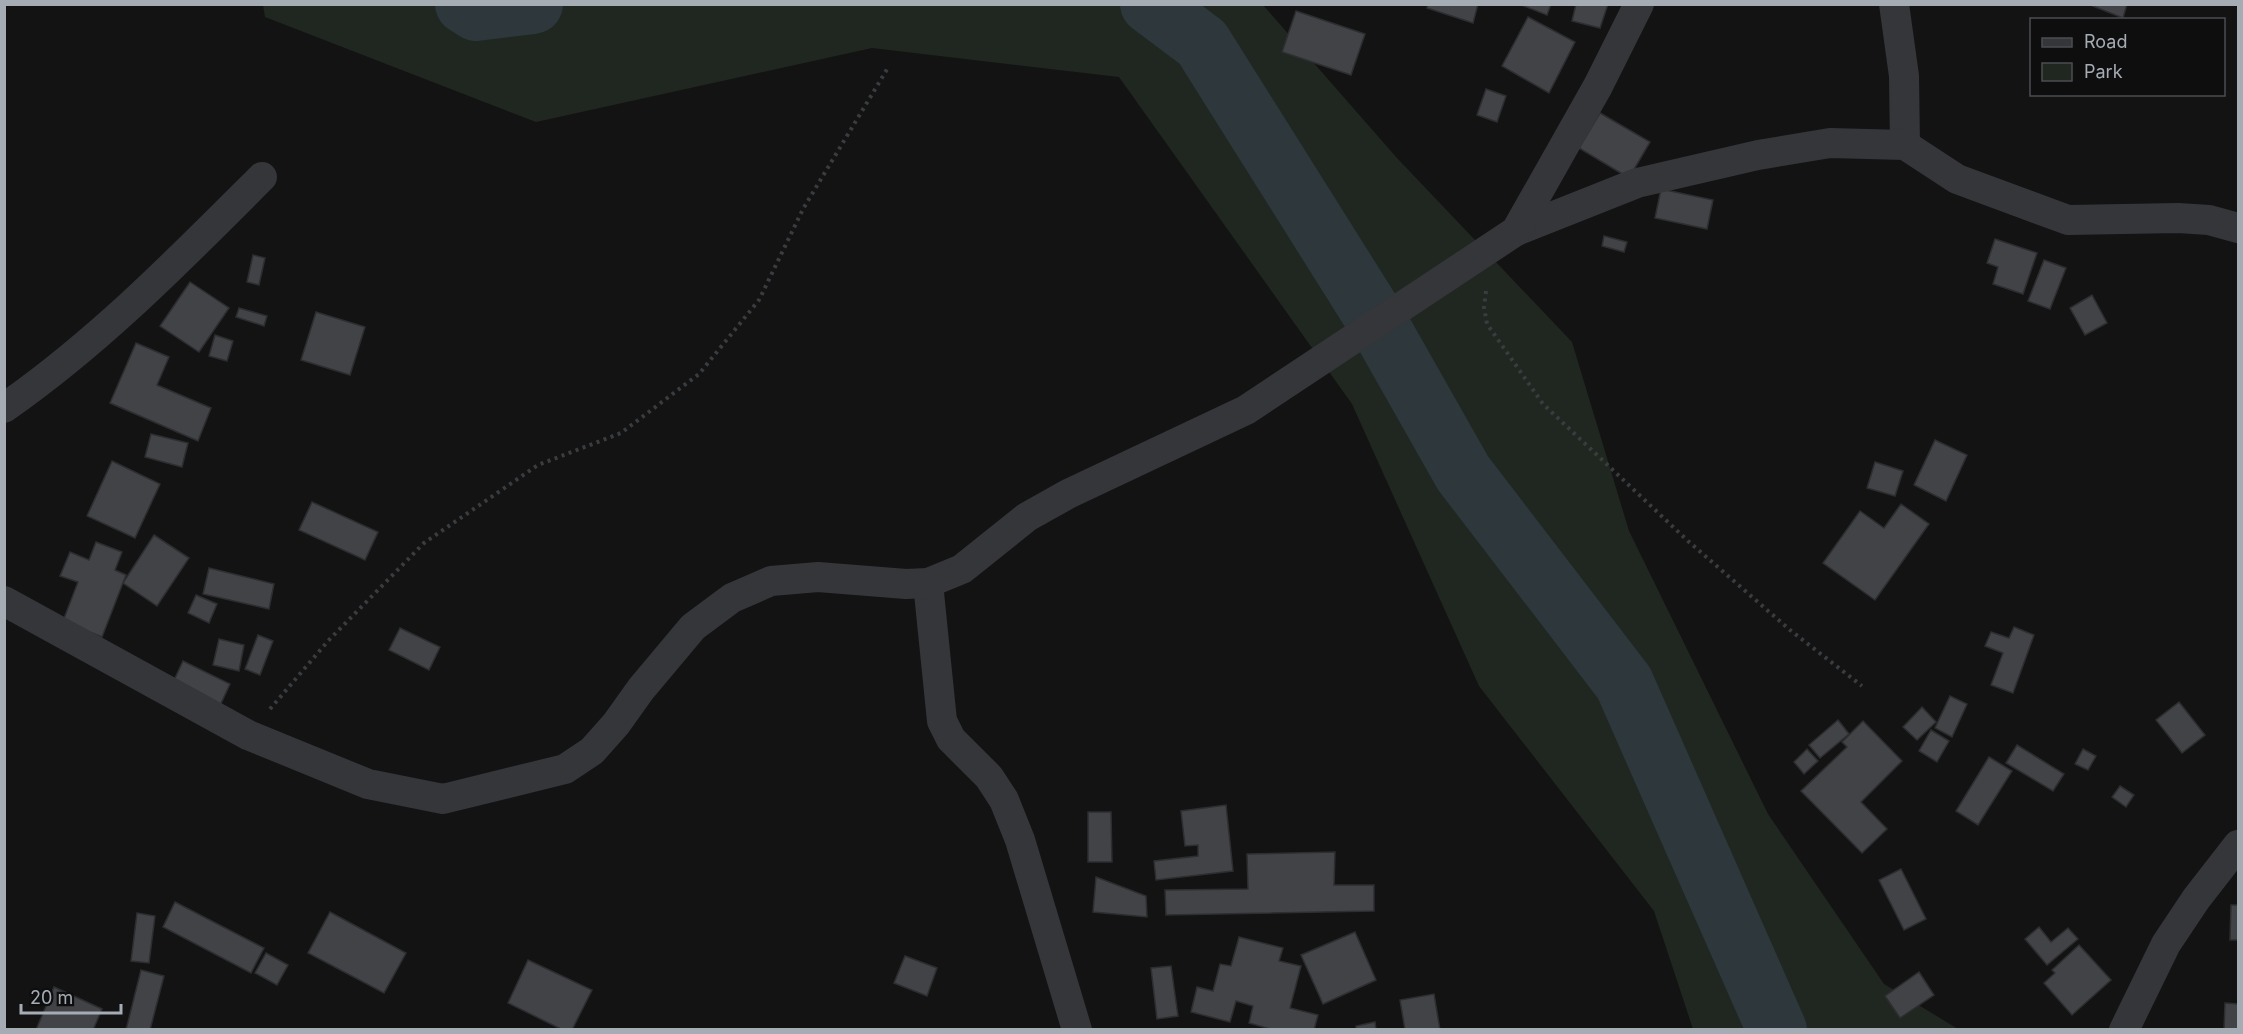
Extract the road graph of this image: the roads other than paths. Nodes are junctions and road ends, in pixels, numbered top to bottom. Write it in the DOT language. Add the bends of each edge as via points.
graph roads {
  1 [pos="1639,4"];
  2 [pos="1894,4"];
  3 [pos="1905,145"];
  4 [pos="262,177"];
  5 [pos="2238,227"];
  6 [pos="1516,231"];
  7 [pos="4,408"];
  8 [pos="928,583"];
  9 [pos="4,602"];
  10 [pos="2238,845"];
  11 [pos="1077,1029"];
  12 [pos="2124,1029"];
  1 -- 6 [label="street" via="1598,86"];
  2 -- 3 [label="street" via="1905,75"];
  3 -- 5 [label="street" via="1957,179 2068,220 2178,218"];
  3 -- 6 [label="street" via="1830,143 1738,159 1637,183"];
  4 -- 7 [label="street" via="132,307"];
  6 -- 8 [label="street" via="1246,410 1058,500 1028,517 962,569"];
  8 -- 9 [label="street" via="818,577 771,581 732,598 693,627 592,751 565,769 443,799 368,784 248,735"];
  8 -- 11 [label="street" via="942,721 951,739 989,777 1004,800 1020,840"];
  10 -- 12 [label="street" via="2166,944"];
}
